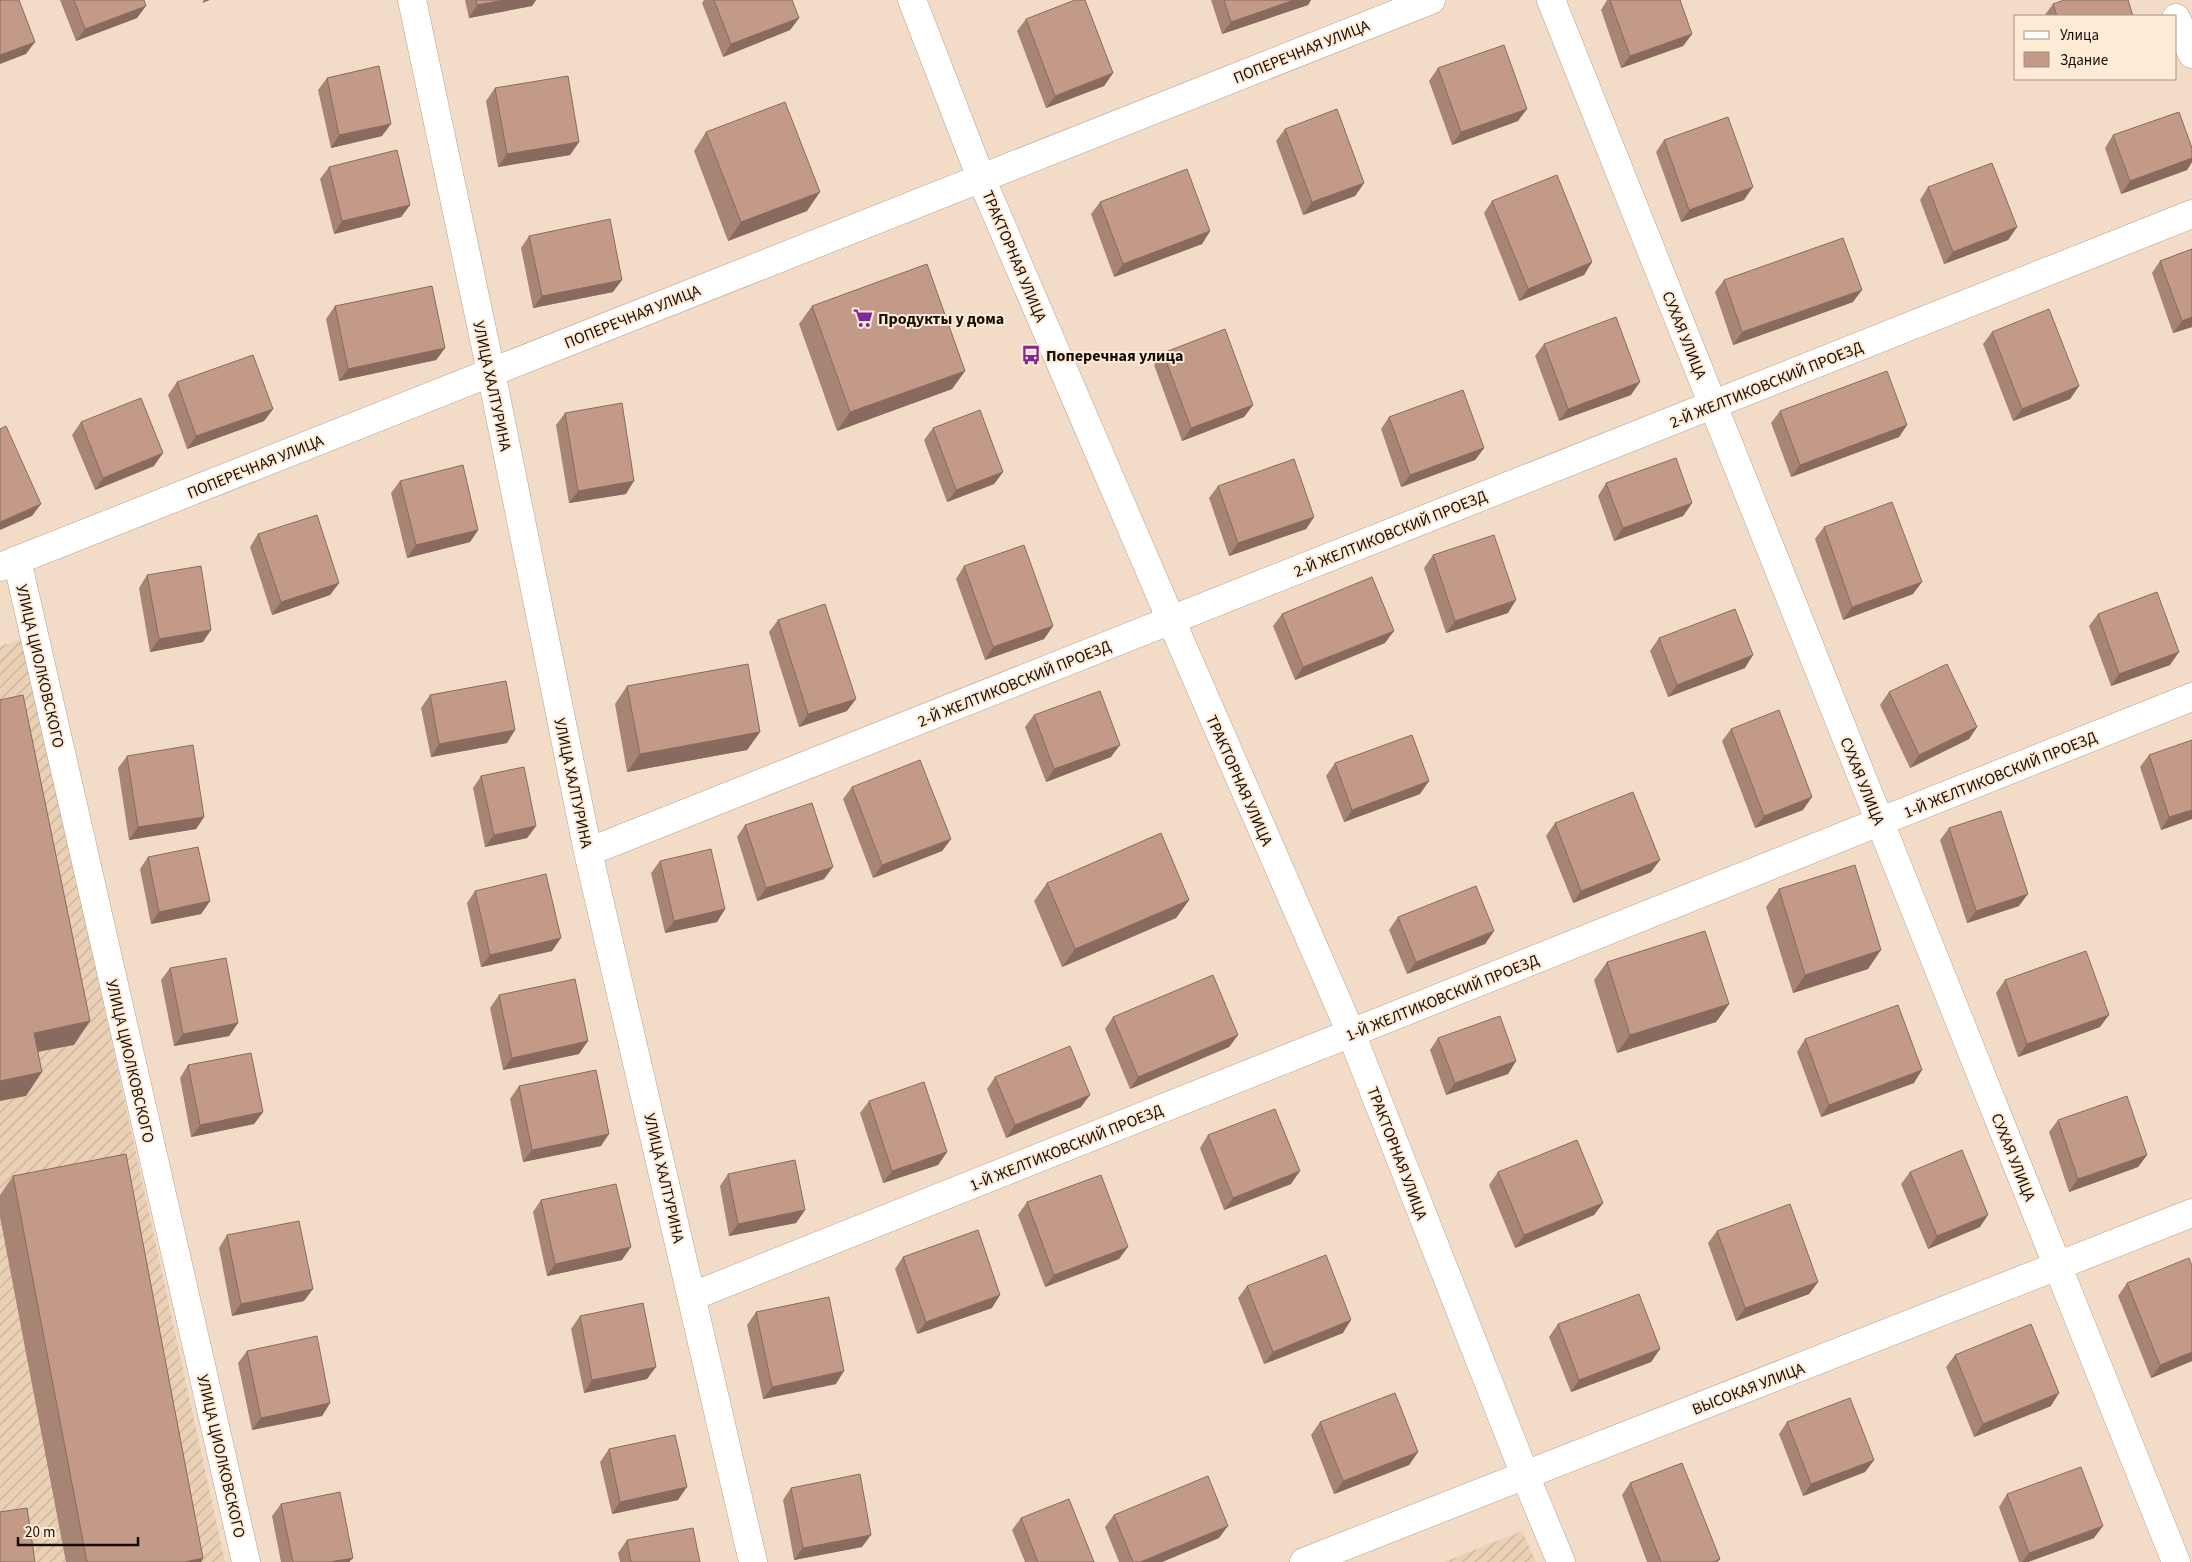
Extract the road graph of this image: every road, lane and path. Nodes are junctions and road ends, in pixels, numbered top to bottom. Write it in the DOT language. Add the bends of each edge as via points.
graph roads {
  1 [pos="412,0"];
  2 [pos="912,0"];
  3 [pos="1430,0"];
  4 [pos="1551,0"];
  5 [pos="2168,0"];
  6 [pos="2174,15"];
  7 [pos="2177,21"];
  8 [pos="2192,54"];
  9 [pos="981,178"];
  10 [pos="2192,214"];
  11 [pos="490,372"];
  12 [pos="1713,405"];
  13 [pos="8,563"];
  14 [pos="1171,620"];
  15 [pos="2192,697"];
  16 [pos="1879,822"];
  17 [pos="588,852"];
  18 [pos="1351,1034"];
  19 [pos="2192,1213"];
  20 [pos="2058,1266"];
  21 [pos="693,1296"];
  22 [pos="1525,1475"];
  23 [pos="246,1562"];
  24 [pos="753,1562"];
  25 [pos="1304,1562"];
  26 [pos="1561,1562"];
  27 [pos="2176,1562"];
  1 -- 11 [label="street, УЛИЦА ХАЛТУРИНА"];
  2 -- 9 [label="street, ТРАКТОРНАЯ УЛИЦА"];
  3 -- 9 [label="street, ПОПЕРЕЧНАЯ УЛИЦА"];
  4 -- 12 [label="street, СУХАЯ УЛИЦА"];
  5 -- 6 [label="street"];
  7 -- 8 [label="street"];
  9 -- 11 [label="street, ПОПЕРЕЧНАЯ УЛИЦА"];
  9 -- 14 [label="street, ТРАКТОРНАЯ УЛИЦА"];
  10 -- 12 [label="street, 2-Й ЖЕЛТИКОВСКИЙ ПРОЕЗД"];
  11 -- 13 [label="street, ПОПЕРЕЧНАЯ УЛИЦА"];
  11 -- 17 [label="street, УЛИЦА ХАЛТУРИНА"];
  12 -- 14 [label="street, 2-Й ЖЕЛТИКОВСКИЙ ПРОЕЗД"];
  12 -- 16 [label="street, СУХАЯ УЛИЦА"];
  13 -- 23 [label="street, УЛИЦА ЦИОЛКОВСКОГО"];
  14 -- 17 [label="street, 2-Й ЖЕЛТИКОВСКИЙ ПРОЕЗД"];
  14 -- 18 [label="street, ТРАКТОРНАЯ УЛИЦА"];
  15 -- 16 [label="street, 1-Й ЖЕЛТИКОВСКИЙ ПРОЕЗД"];
  16 -- 18 [label="street, 1-Й ЖЕЛТИКОВСКИЙ ПРОЕЗД"];
  16 -- 20 [label="street, СУХАЯ УЛИЦА"];
  17 -- 21 [label="street, УЛИЦА ХАЛТУРИНА"];
  18 -- 21 [label="street, 1-Й ЖЕЛТИКОВСКИЙ ПРОЕЗД"];
  18 -- 22 [label="street, ТРАКТОРНАЯ УЛИЦА"];
  19 -- 20 [label="street, ВЫСОКАЯ УЛИЦА"];
  20 -- 22 [label="street, ВЫСОКАЯ УЛИЦА"];
  20 -- 27 [label="street, СУХАЯ УЛИЦА"];
  21 -- 24 [label="street, УЛИЦА ХАЛТУРИНА"];
  22 -- 25 [label="street, ВЫСОКАЯ УЛИЦА"];
  22 -- 26 [label="street, ТРАКТОРНАЯ УЛИЦА"];
}
